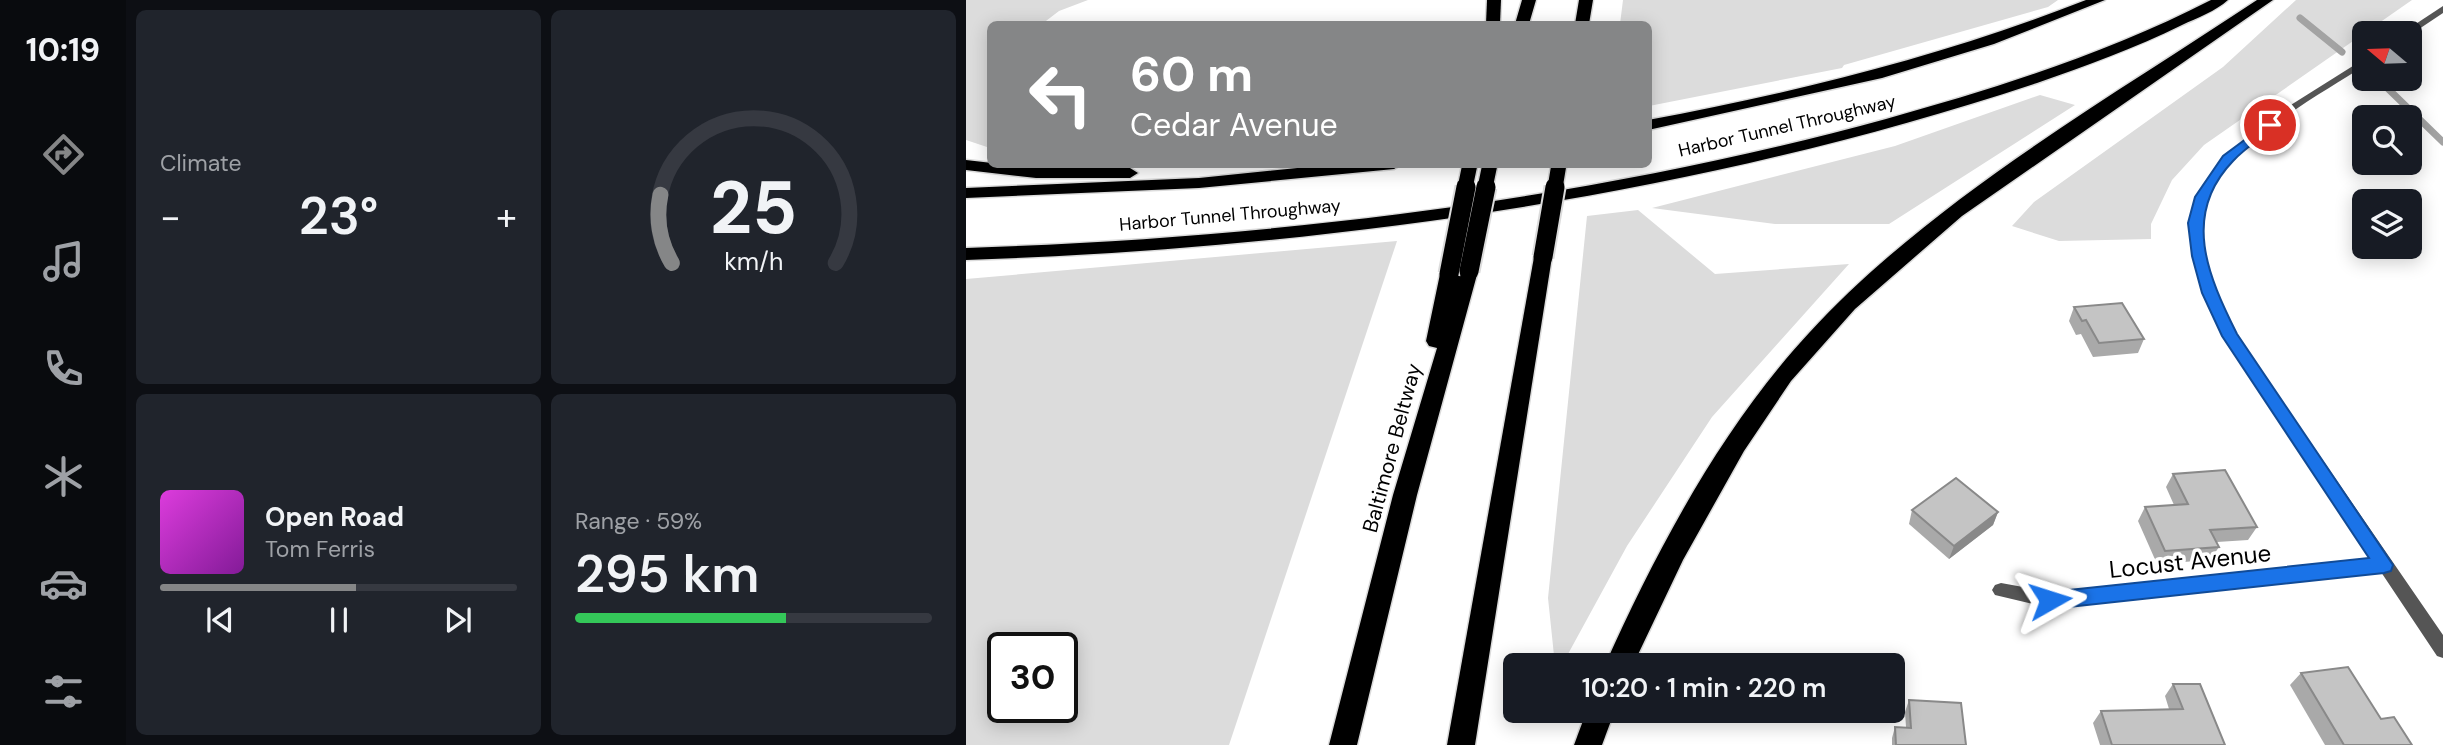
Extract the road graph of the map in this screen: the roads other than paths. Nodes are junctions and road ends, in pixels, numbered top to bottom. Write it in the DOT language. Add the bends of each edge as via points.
graph roads {
  1 [pos="1494,0"];
  2 [pos="1529,0"];
  3 [pos="1586,0"];
  4 [pos="2098,0"];
  5 [pos="2221,0"];
  6 [pos="2266,0"];
  7 [pos="2443,9"];
  8 [pos="1493,21"];
  9 [pos="1523,21"];
  10 [pos="1582,21"];
  11 [pos="2422,23"];
  12 [pos="2352,70"];
  13 [pos="1652,124"];
  14 [pos="966,166"];
  15 [pos="1314,168"];
  16 [pos="1363,168"];
  17 [pos="1470,168"];
  18 [pos="1489,168"];
  19 [pos="1558,168"];
  20 [pos="966,194"];
  21 [pos="966,254"];
  22 [pos="1459,272"];
  23 [pos="2384,565"];
  24 [pos="2001,590"];
  25 [pos="2443,650"];
  26 [pos="1625,653"];
  27 [pos="1596,723"];
  28 [pos="1343,745"];
  29 [pos="1461,745"];
  30 [pos="1588,745"];
  1 -- 8 [label="highway"];
  2 -- 9 [label="highway"];
  3 -- 10 [label="highway"];
  4 -- 13 [label="highway, Harbor Tunnel Throughway" via="1984,42 1846,82"];
  5 -- 21 [label="highway, Harbor Tunnel Throughway" via="2138,40 2031,81 1907,120 1690,171 1357,224 1178,243"];
  6 -- 26 [label="highway" via="1968,200 1902,252 1838,314 1785,375 1732,449 1673,551"];
  7 -- 11 [label="street"];
  12 -- 23 [label="street" via="2228,159 2202,197 2195,223 2209,293 2230,336"];
  14 -- 15 [label="highway" via="1102,174"];
  16 -- 20 [label="highway, Harbor Tunnel Throughway" via="1199,183"];
  17 -- 22 [label="highway, bridge"];
  18 -- 22 [label="highway, bridge"];
  19 -- 29 [label="highway, bridge"];
  22 -- 28 [label="highway, Baltimore Beltway"];
  23 -- 24 [label="street, Locust Avenue" via="2050,600"];
  23 -- 25 [label="street"];
  27 -- 30 [label="highway"];
}
